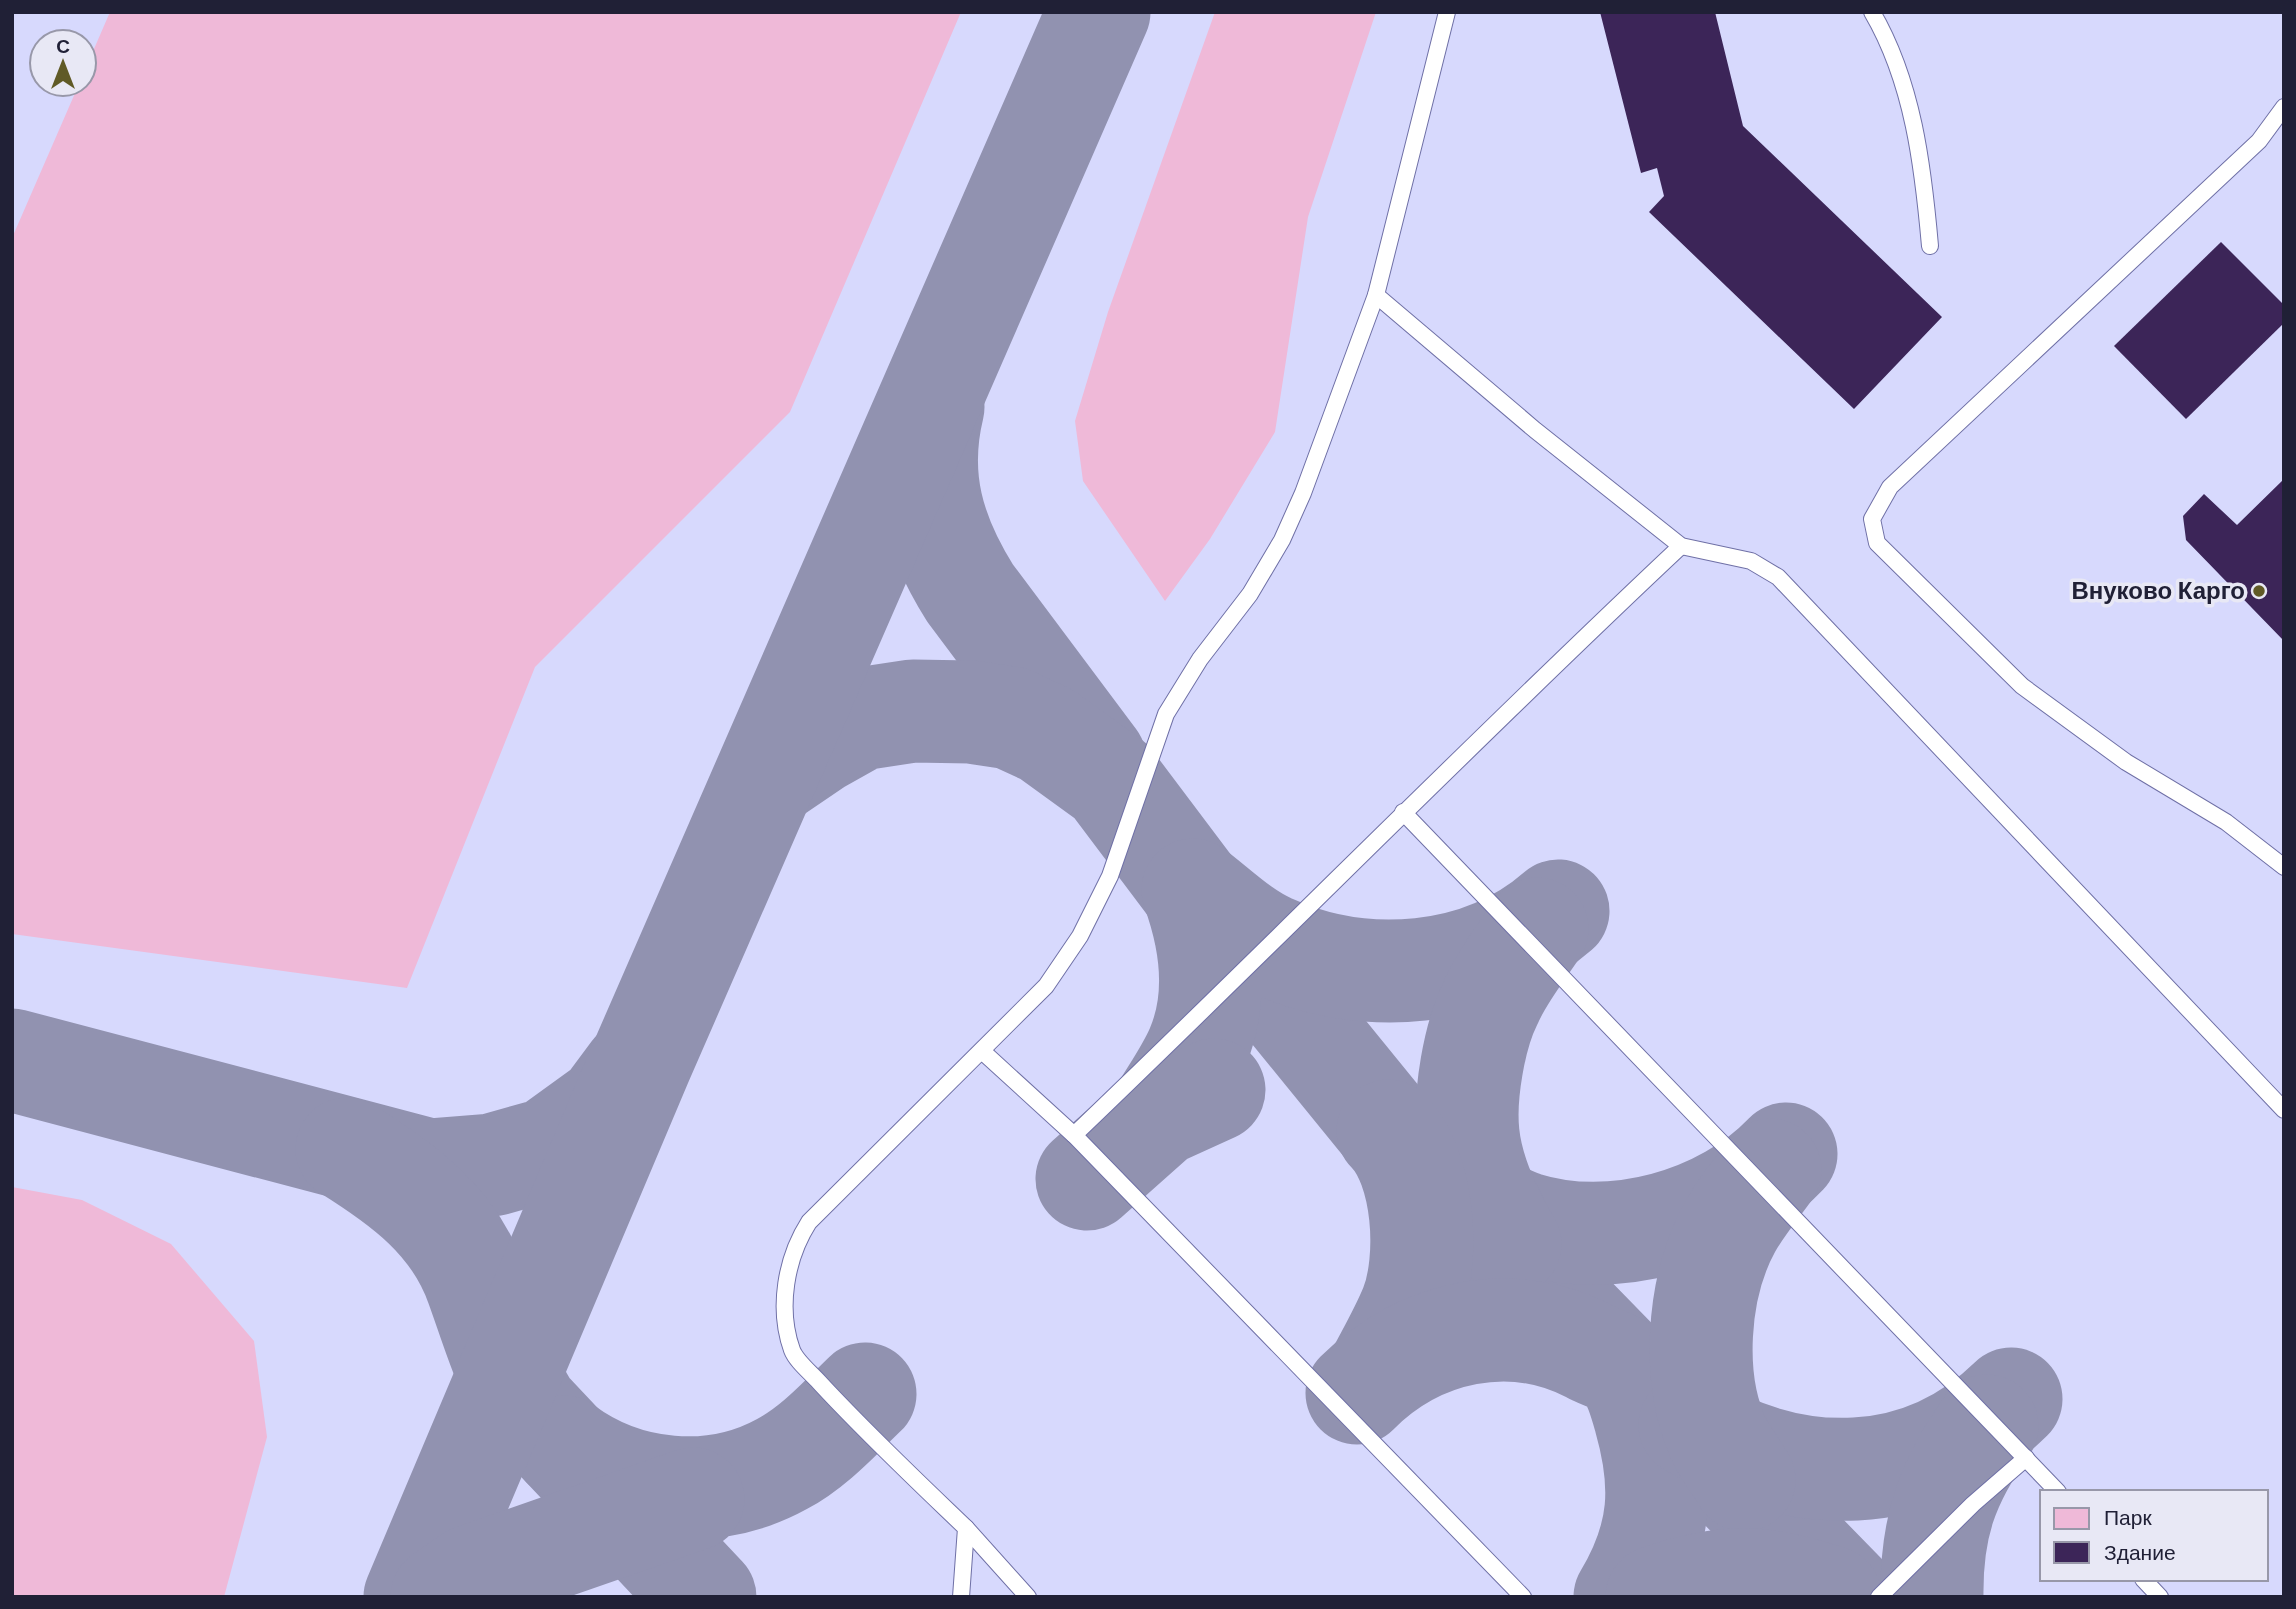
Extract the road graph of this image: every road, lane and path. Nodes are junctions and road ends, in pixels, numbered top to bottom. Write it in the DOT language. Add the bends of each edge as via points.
graph roads {
  1 [pos="1447,12"];
  2 [pos="1872,12"];
  3 [pos="2284,107"];
  4 [pos="1930,246"];
  5 [pos="1376,295"];
  6 [pos="1681,545"];
  7 [pos="1403,813"];
  8 [pos="2284,867"];
  9 [pos="982,1051"];
  10 [pos="2284,1110"];
  11 [pos="1074,1135"];
  12 [pos="2026,1458"];
  13 [pos="2056,1490"];
  14 [pos="966,1528"];
  15 [pos="2145,1581"];
  16 [pos="961,1597"];
  17 [pos="1028,1597"];
  18 [pos="1523,1597"];
  19 [pos="1879,1597"];
  20 [pos="2160,1597"];
  1 -- 5 [label="lane"];
  2 -- 4 [label="lane" via="1892,46 1914,126"];
  3 -- 8 [label="lane" via="2259,141 1890,487 1872,519 1877,543 2022,686 2126,761 2226,822"];
  5 -- 6 [label="lane" via="1535,430"];
  5 -- 9 [label="lane" via="1282,540 1166,714 1110,876 1080,936 1046,986"];
  6 -- 7 [label="lane"];
  6 -- 10 [label="lane" via="1751,561 1778,577"];
  7 -- 11 [label="lane" via="1254,964"];
  7 -- 12 [label="lane"];
  9 -- 11 [label="lane"];
  9 -- 14 [label="lane" via="809,1222 788,1268 786,1295 792,1352 846,1412"];
  11 -- 18 [label="lane"];
  12 -- 13 [label="lane"];
  12 -- 19 [label="lane"];
  14 -- 16 [label="lane"];
  14 -- 17 [label="lane"];
  15 -- 20 [label="lane"];
}
